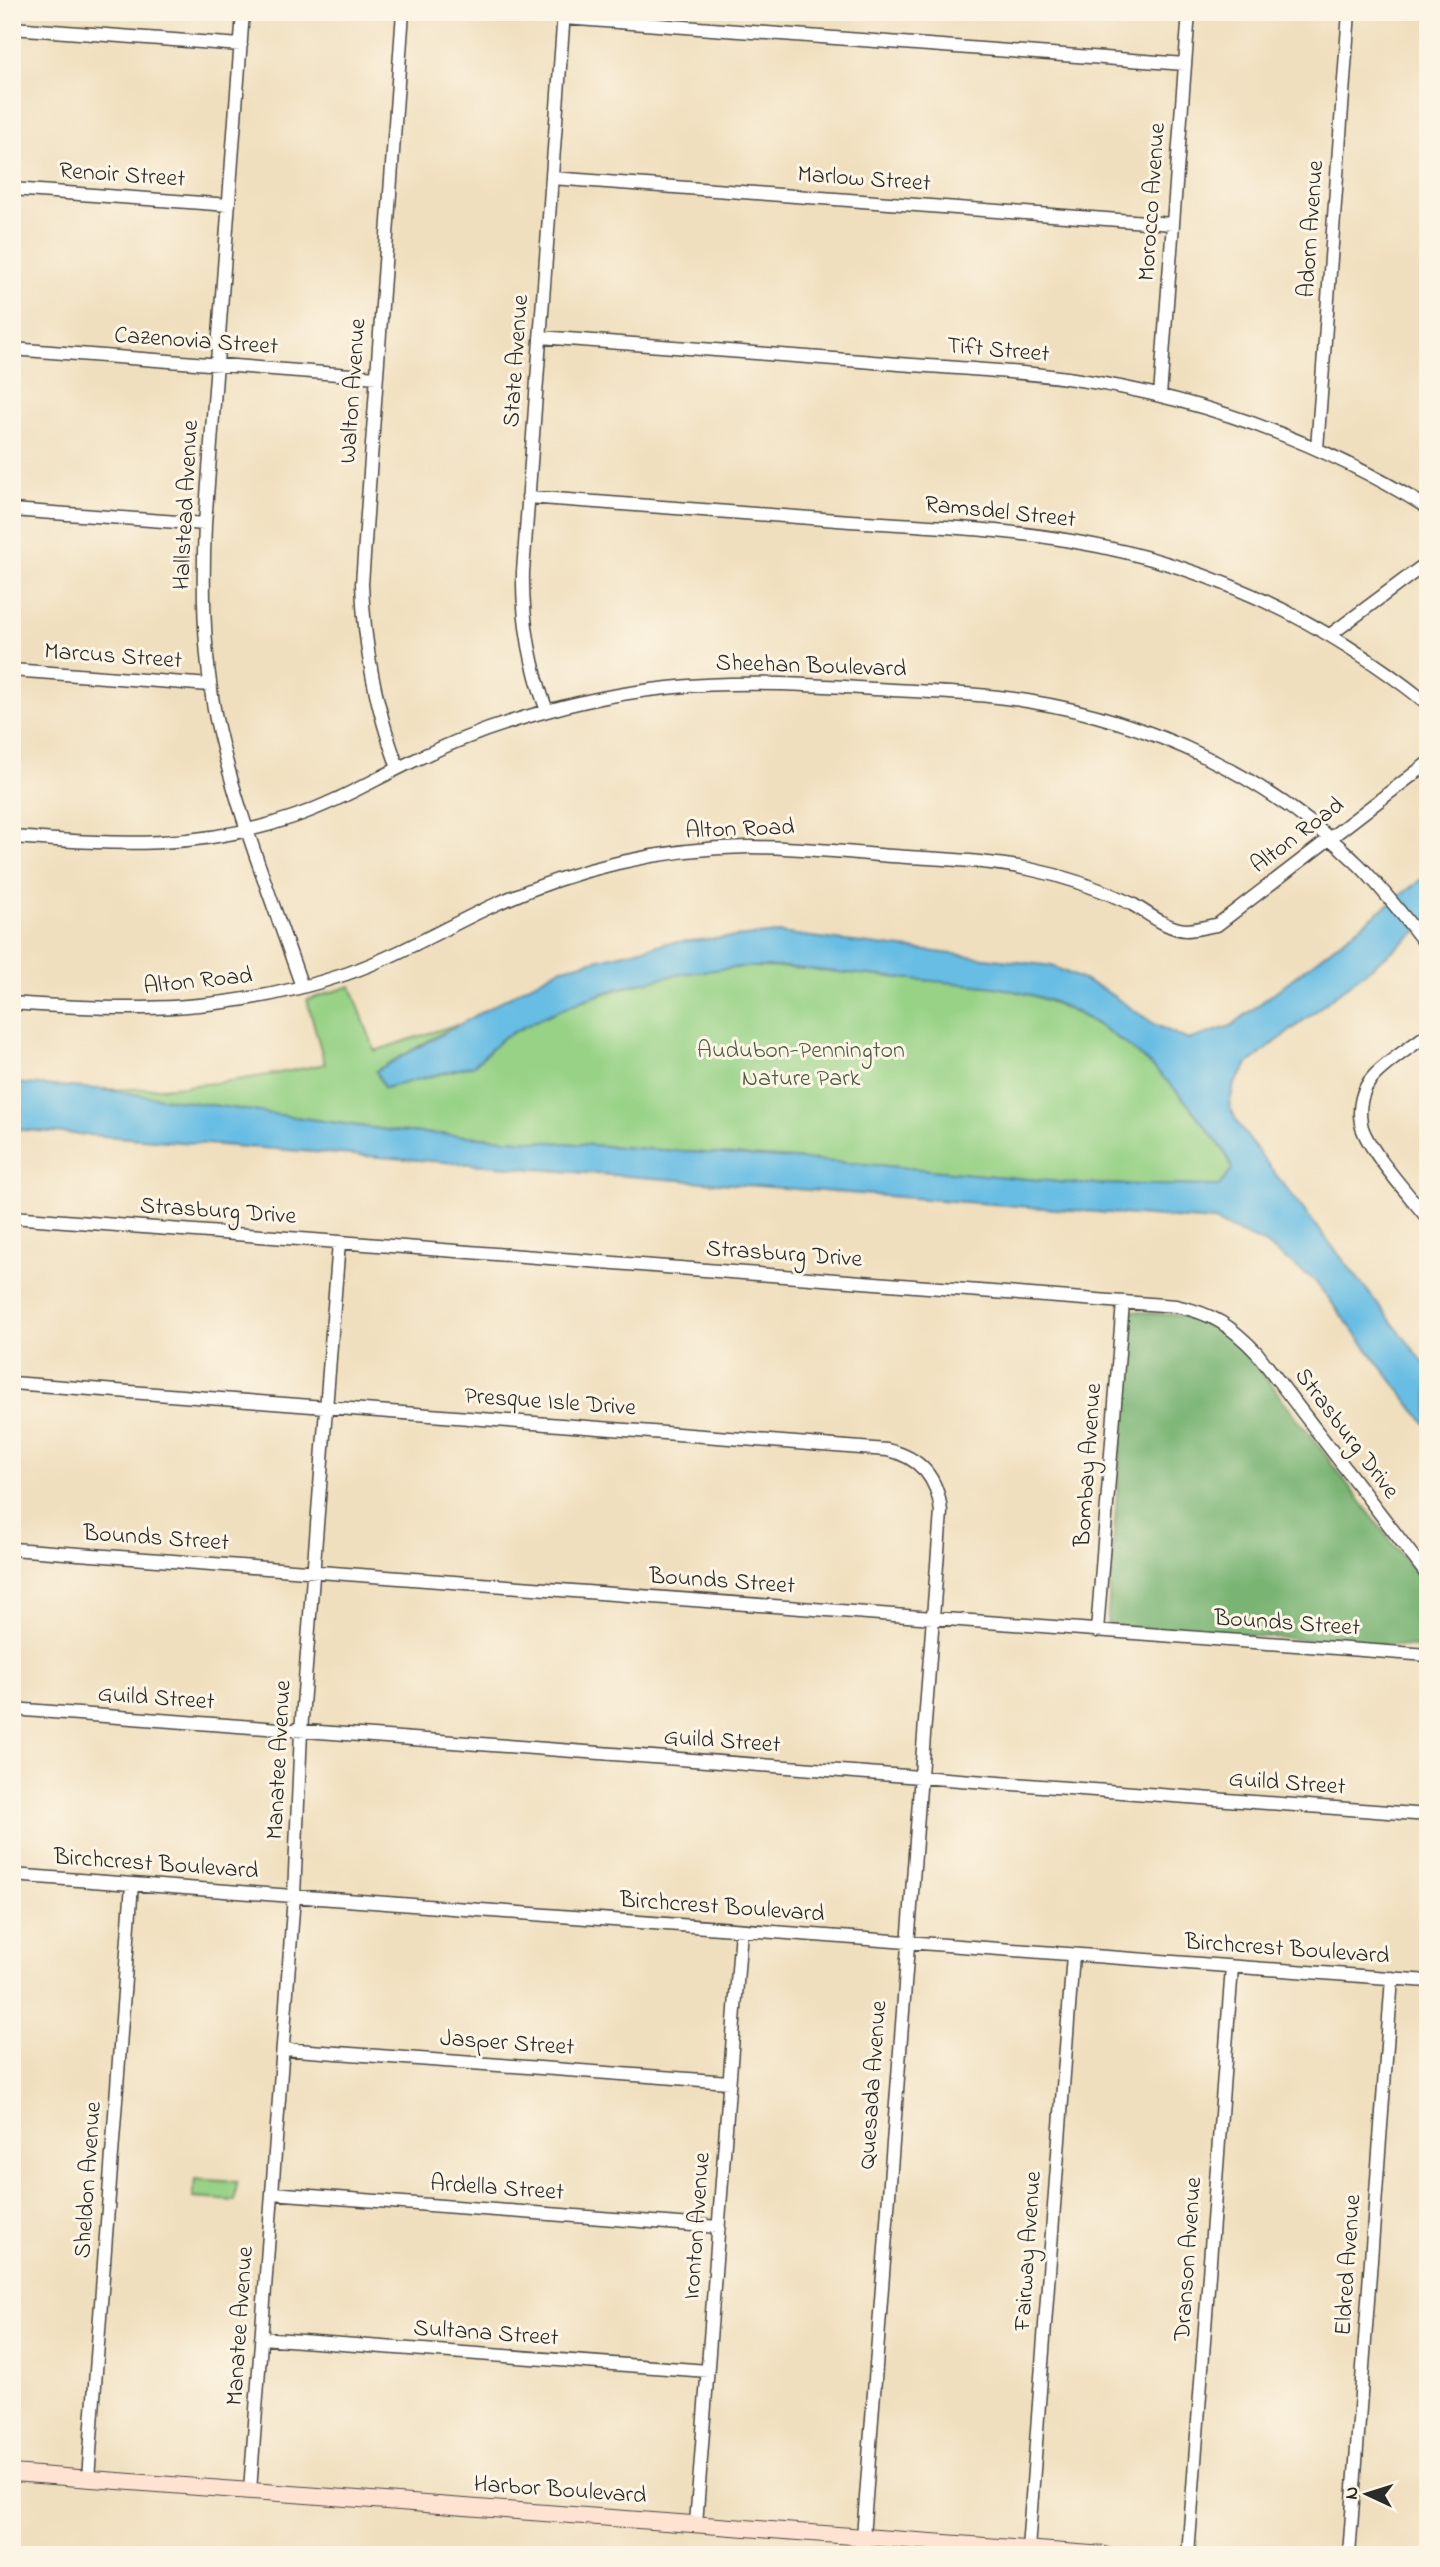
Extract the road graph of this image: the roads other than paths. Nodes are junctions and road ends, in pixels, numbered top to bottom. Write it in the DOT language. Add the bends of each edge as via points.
graph roads {
  1 [pos="243,12"];
  2 [pos="404,12"];
  3 [pos="1189,12"];
  4 [pos="1349,12"];
  5 [pos="564,15"];
  6 [pos="12,28"];
  7 [pos="241,45"];
  8 [pos="1185,64"];
  9 [pos="552,178"];
  10 [pos="12,189"];
  11 [pos="229,205"];
  12 [pos="1173,224"];
  13 [pos="540,337"];
  14 [pos="12,349"];
  15 [pos="217,364"];
  16 [pos="377,377"];
  17 [pos="1160,396"];
  18 [pos="1317,449"];
  19 [pos="528,497"];
  20 [pos="1428,508"];
  21 [pos="12,510"];
  22 [pos="205,524"];
  23 [pos="1428,562"];
  24 [pos="1330,635"];
  25 [pos="12,670"];
  26 [pos="210,685"];
  27 [pos="1428,704"];
  28 [pos="547,711"];
  29 [pos="1428,763"];
  30 [pos="398,768"];
  31 [pos="249,830"];
  32 [pos="12,837"];
  33 [pos="1330,838"];
  34 [pos="1424,943"];
  35 [pos="302,987"];
  36 [pos="12,1003"];
  37 [pos="1428,1034"];
  38 [pos="12,1217"];
  39 [pos="1428,1219"];
  40 [pos="339,1242"];
  41 [pos="1123,1302"];
  42 [pos="12,1383"];
  43 [pos="326,1407"];
  44 [pos="12,1549"];
  45 [pos="314,1572"];
  46 [pos="1428,1576"];
  47 [pos="932,1619"];
  48 [pos="1097,1631"];
  49 [pos="1428,1655"];
  50 [pos="12,1709"];
  51 [pos="301,1731"];
  52 [pos="920,1779"];
  53 [pos="1428,1815"];
  54 [pos="12,1875"];
  55 [pos="132,1884"];
  56 [pos="294,1896"];
  57 [pos="741,1930"];
  58 [pos="908,1943"];
  59 [pos="1073,1955"];
  60 [pos="1232,1967"];
  61 [pos="1392,1978"];
  62 [pos="1428,1981"];
  63 [pos="283,2049"];
  64 [pos="729,2082"];
  65 [pos="272,2193"];
  66 [pos="719,2227"];
  67 [pos="261,2338"];
  68 [pos="708,2371"];
  69 [pos="12,2473"];
  70 [pos="88,2479"];
  71 [pos="250,2491"];
  72 [pos="696,2524"];
  73 [pos="863,2537"];
  74 [pos="1028,2549"];
  75 [pos="862,2555"];
  76 [pos="1105,2555"];
  77 [pos="1188,2555"];
  78 [pos="1349,2555"];
  1 -- 7 [label="street, Hallstead Avenue"];
  2 -- 16 [label="street, Walton Avenue"];
  3 -- 8 [label="street, Morocco Avenue"];
  4 -- 18 [label="street, Adorn Avenue"];
  5 -- 8 [label="street"];
  5 -- 9 [label="street, State Avenue"];
  6 -- 7 [label="street"];
  7 -- 11 [label="street, Hallstead Avenue"];
  8 -- 12 [label="street, Morocco Avenue"];
  9 -- 12 [label="street, Marlow Street"];
  9 -- 13 [label="street, State Avenue"];
  10 -- 11 [label="street, Renoir Street"];
  11 -- 15 [label="street, Hallstead Avenue"];
  12 -- 17 [label="street, Morocco Avenue"];
  13 -- 17 [label="street, Tift Street" via="1034,374"];
  13 -- 19 [label="street, State Avenue"];
  14 -- 15 [label="street, Cazenovia Street"];
  15 -- 16 [label="street, Cazenovia Street"];
  15 -- 22 [label="street, Hallstead Avenue"];
  16 -- 30 [label="street, Walton Avenue" via="363,610 373,686"];
  17 -- 18 [label="street, Tift Street"];
  18 -- 20 [label="street, Tift Street"];
  19 -- 24 [label="street, Ramsdel Street" via="1071,540 1199,573"];
  19 -- 28 [label="street, State Avenue" via="523,613 532,665"];
  21 -- 22 [label="street"];
  22 -- 26 [label="street, Hallstead Avenue" via="203,606"];
  23 -- 24 [label="street"];
  24 -- 27 [label="street, Ramsdel Street"];
  25 -- 26 [label="street, Marcus Street"];
  26 -- 31 [label="street, Hallstead Avenue" via="224,752"];
  28 -- 30 [label="street, Sheehan Boulevard" via="468,737"];
  28 -- 33 [label="street, Sheehan Boulevard" via="649,689 746,682 1023,700 1103,717 1181,745 1254,783"];
  29 -- 33 [label="street, Alton Road"];
  30 -- 31 [label="street, Sheehan Boulevard" via="324,806"];
  31 -- 32 [label="street, Sheehan Boulevard" via="144,844"];
  31 -- 35 [label="street, Hallstead Avenue"];
  33 -- 34 [label="street, Sheehan Boulevard" via="1390,899"];
  33 -- 35 [label="street, Alton Road" via="1217,925 1187,930 1094,888 1008,866 793,848 673,853 556,881 495,905 390,957"];
  35 -- 36 [label="street, Alton Road" via="252,999 160,1009"];
  37 -- 39 [label="street" via="1372,1078 1360,1104 1361,1124 1369,1142"];
  38 -- 40 [label="street, Strasburg Drive"];
  40 -- 41 [label="street, Strasburg Drive"];
  40 -- 43 [label="street, Manatee Avenue"];
  41 -- 46 [label="street, Strasburg Drive" via="1177,1306 1217,1319 1235,1331 1257,1353"];
  41 -- 48 [label="street, Bombay Avenue"];
  42 -- 43 [label="street, Presque Isle Drive"];
  43 -- 45 [label="street, Manatee Avenue"];
  43 -- 47 [label="street, Presque Isle Drive" via="902,1453 927,1470 940,1498"];
  44 -- 45 [label="street, Bounds Street"];
  45 -- 47 [label="street, Bounds Street"];
  45 -- 51 [label="street, Manatee Avenue"];
  47 -- 48 [label="street, Bounds Street"];
  47 -- 52 [label="street, Quesada Avenue"];
  48 -- 49 [label="street, Bounds Street"];
  50 -- 51 [label="street, Guild Street"];
  51 -- 52 [label="street, Guild Street"];
  51 -- 56 [label="street, Manatee Avenue"];
  52 -- 53 [label="street, Guild Street"];
  52 -- 58 [label="street, Quesada Avenue"];
  54 -- 55 [label="street, Birchcrest Boulevard"];
  55 -- 56 [label="street, Birchcrest Boulevard"];
  55 -- 70 [label="street, Sheldon Avenue"];
  56 -- 57 [label="street, Birchcrest Boulevard"];
  56 -- 63 [label="street, Manatee Avenue"];
  57 -- 58 [label="street, Birchcrest Boulevard"];
  57 -- 64 [label="street, Ironton Avenue"];
  58 -- 59 [label="street, Birchcrest Boulevard"];
  58 -- 73 [label="street, Quesada Avenue"];
  59 -- 60 [label="street, Birchcrest Boulevard"];
  59 -- 74 [label="street, Fairway Avenue"];
  60 -- 61 [label="street, Birchcrest Boulevard"];
  60 -- 77 [label="street, Dranson Avenue"];
  61 -- 62 [label="street, Birchcrest Boulevard"];
  61 -- 78 [label="street, Eldred Avenue"];
  63 -- 64 [label="street, Jasper Street"];
  63 -- 65 [label="street, Manatee Avenue"];
  64 -- 66 [label="street, Ironton Avenue"];
  65 -- 66 [label="street, Ardella Street"];
  65 -- 67 [label="street, Manatee Avenue"];
  66 -- 68 [label="street, Ironton Avenue"];
  67 -- 68 [label="street, Sultana Street"];
  67 -- 71 [label="street, Manatee Avenue"];
  68 -- 72 [label="street, Ironton Avenue"];
  69 -- 70 [label="street, Harbor Boulevard"];
  70 -- 71 [label="street, Harbor Boulevard"];
  71 -- 72 [label="street, Harbor Boulevard"];
  72 -- 73 [label="street, Harbor Boulevard"];
  73 -- 74 [label="street, Harbor Boulevard"];
  73 -- 75 [label="street, Quesada Avenue"];
  74 -- 76 [label="street, Harbor Boulevard"];
}
